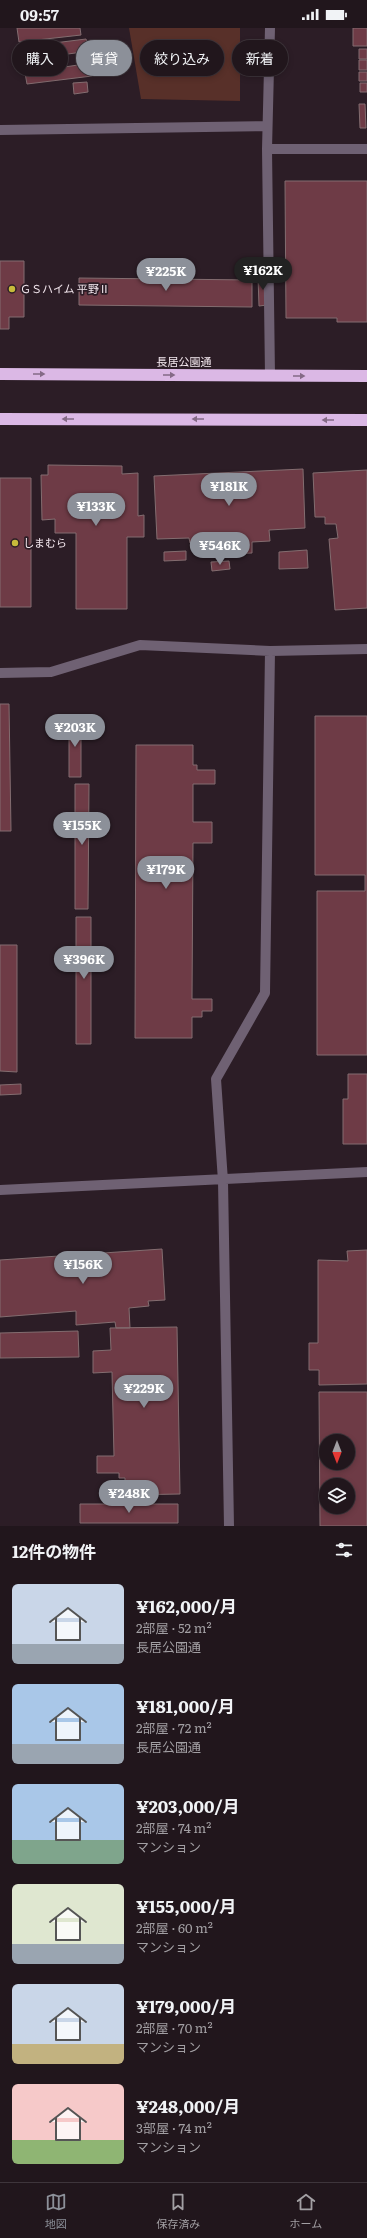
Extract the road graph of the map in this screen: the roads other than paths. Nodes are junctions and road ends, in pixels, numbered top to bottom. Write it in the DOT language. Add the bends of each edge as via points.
graph roads {
  1 [pos="270,28"];
  2 [pos="267,126"];
  3 [pos="0,130"];
  4 [pos="267,149"];
  5 [pos="367,149"];
  6 [pos="0,374"];
  7 [pos="270,376"];
  8 [pos="367,376"];
  9 [pos="0,419"];
  10 [pos="367,420"];
  11 [pos="367,649"];
  12 [pos="270,651"];
  13 [pos="0,673"];
  14 [pos="367,1172"];
  15 [pos="223,1181"];
  16 [pos="0,1190"];
  17 [pos="229,1526"];
  1 -- 2 [label="street"];
  2 -- 3 [label="street"];
  2 -- 4 [label="street"];
  4 -- 5 [label="street"];
  4 -- 7 [label="street"];
  6 -- 7 [label="highway, 長居公園通, one-way"];
  7 -- 8 [label="highway, 長居公園通, one-way"];
  10 -- 9 [label="highway, one-way"];
  11 -- 12 [label="street"];
  12 -- 13 [label="street" via="140,645 51,672"];
  12 -- 15 [label="street" via="265,993 216,1079"];
  14 -- 15 [label="street"];
  15 -- 16 [label="street"];
  15 -- 17 [label="street"];
}
